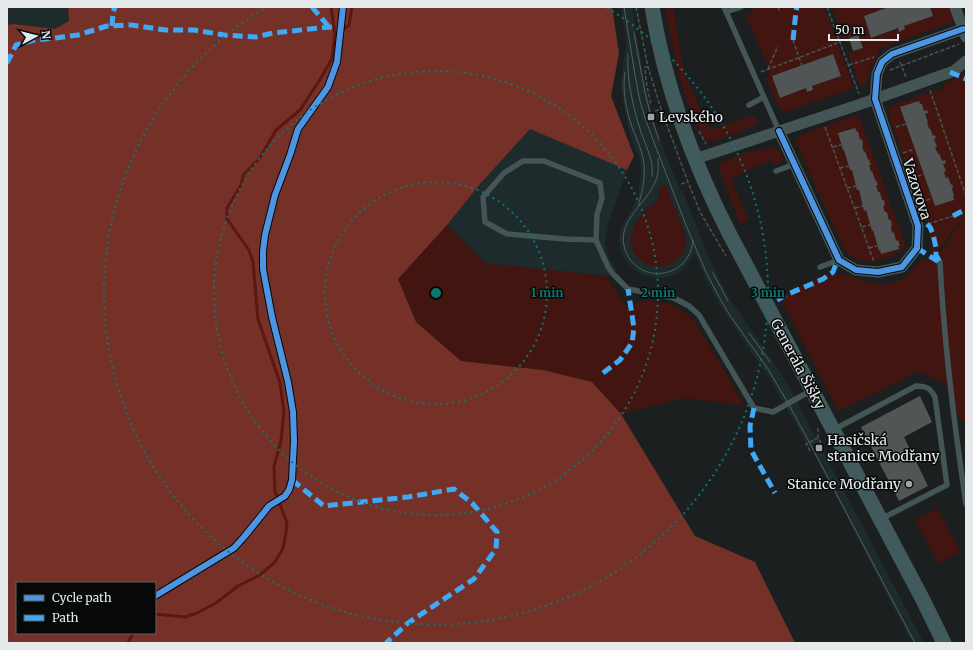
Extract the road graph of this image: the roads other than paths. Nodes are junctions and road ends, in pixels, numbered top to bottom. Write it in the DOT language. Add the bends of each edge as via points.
graph roads {
  1 [pos="652,7"];
  2 [pos="741,7"];
  3 [pos="955,7"];
  4 [pos="725,10"];
  5 [pos="963,37"];
  6 [pos="966,61"];
  7 [pos="764,97"];
  8 [pos="874,99"];
  9 [pos="749,104"];
  10 [pos="779,131"];
  11 [pos="695,159"];
  12 [pos="795,164"];
  13 [pos="776,171"];
  14 [pos="596,240"];
  15 [pos="838,260"];
  16 [pos="940,262"];
  17 [pos="820,267"];
  18 [pos="812,390"];
  19 [pos="833,430"];
  20 [pos="966,504"];
  21 [pos="880,519"];
  22 [pos="944,643"];
  1 -- 11 [label="main road, Generála Šišky" via="668,81"];
  2 -- 4 [label="lane"];
  3 -- 5 [label="street"];
  4 -- 7 [label="lane"];
  5 -- 8 [label="street" via="892,54 882,62 877,74"];
  6 -- 8 [label="street" via="954,71"];
  7 -- 9 [label="lane"];
  7 -- 10 [label="lane"];
  8 -- 10 [label="street"];
  8 -- 15 [label="street, Vazovova" via="918,226 917,248 902,266 878,272 856,270"];
  10 -- 11 [label="street"];
  10 -- 12 [label="street"];
  11 -- 18 [label="main road, Generála Šišky" via="723,221"];
  12 -- 13 [label="lane"];
  12 -- 15 [label="street"];
  14 -- 14 [label="lane" via="597,214 602,198 600,183 544,161 523,161 504,173 483,197 486,222 507,234"];
  14 -- 18 [label="lane" via="608,267 628,289 674,298 699,314 754,408 773,412"];
  15 -- 17 [label="lane"];
  16 -- 20 [label="lane" via="953,416"];
  18 -- 19 [label="main road, Generála Šišky"];
  19 -- 21 [label="main road, Generála Šišky"];
  19 -- 21 [label="lane" via="916,386 930,390 935,397 947,485"];
  21 -- 22 [label="main road, Generála Šišky"];
}
